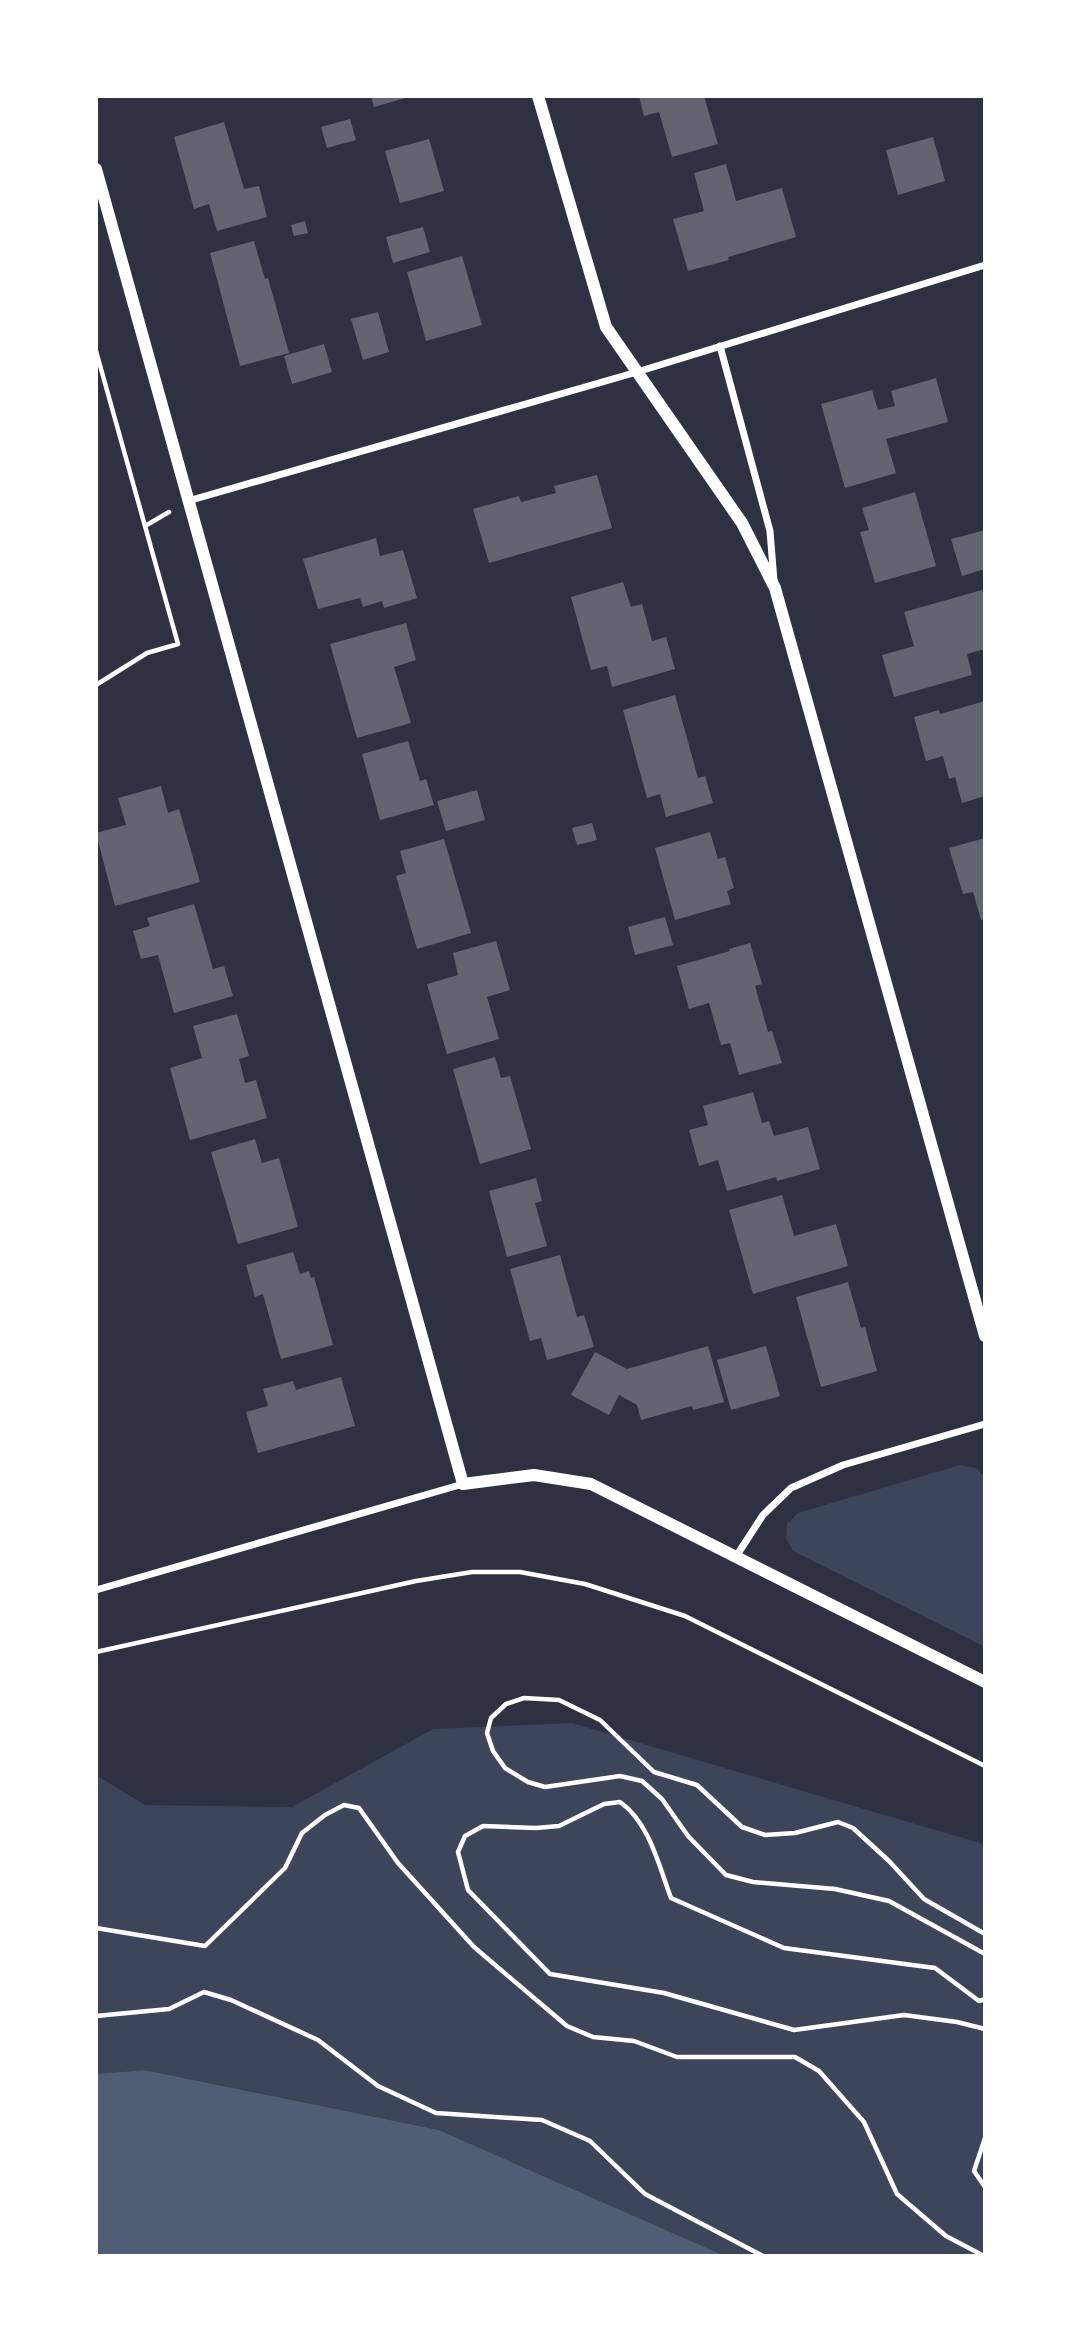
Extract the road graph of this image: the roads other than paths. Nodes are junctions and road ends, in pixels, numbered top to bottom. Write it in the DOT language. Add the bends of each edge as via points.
graph roads {
  1 [pos="538,96"];
  2 [pos="96,169"];
  3 [pos="985,265"];
  4 [pos="720,346"];
  5 [pos="637,372"];
  6 [pos="188,501"];
  7 [pos="775,588"];
  8 [pos="985,1336"];
  9 [pos="985,1424"];
  10 [pos="463,1484"];
  11 [pos="737,1555"];
  12 [pos="96,1590"];
  13 [pos="985,1682"];
  1 -- 5 [label="street" via="606,327"];
  2 -- 6 [label="street"];
  3 -- 4 [label="street"];
  4 -- 5 [label="street"];
  4 -- 7 [label="street" via="770,531"];
  5 -- 6 [label="street"];
  5 -- 7 [label="street" via="742,523"];
  6 -- 10 [label="street"];
  7 -- 8 [label="street"];
  9 -- 11 [label="street" via="842,1465 791,1488 763,1516"];
  10 -- 11 [label="street" via="534,1475 592,1484"];
  10 -- 12 [label="street"];
  11 -- 13 [label="street"];
}
